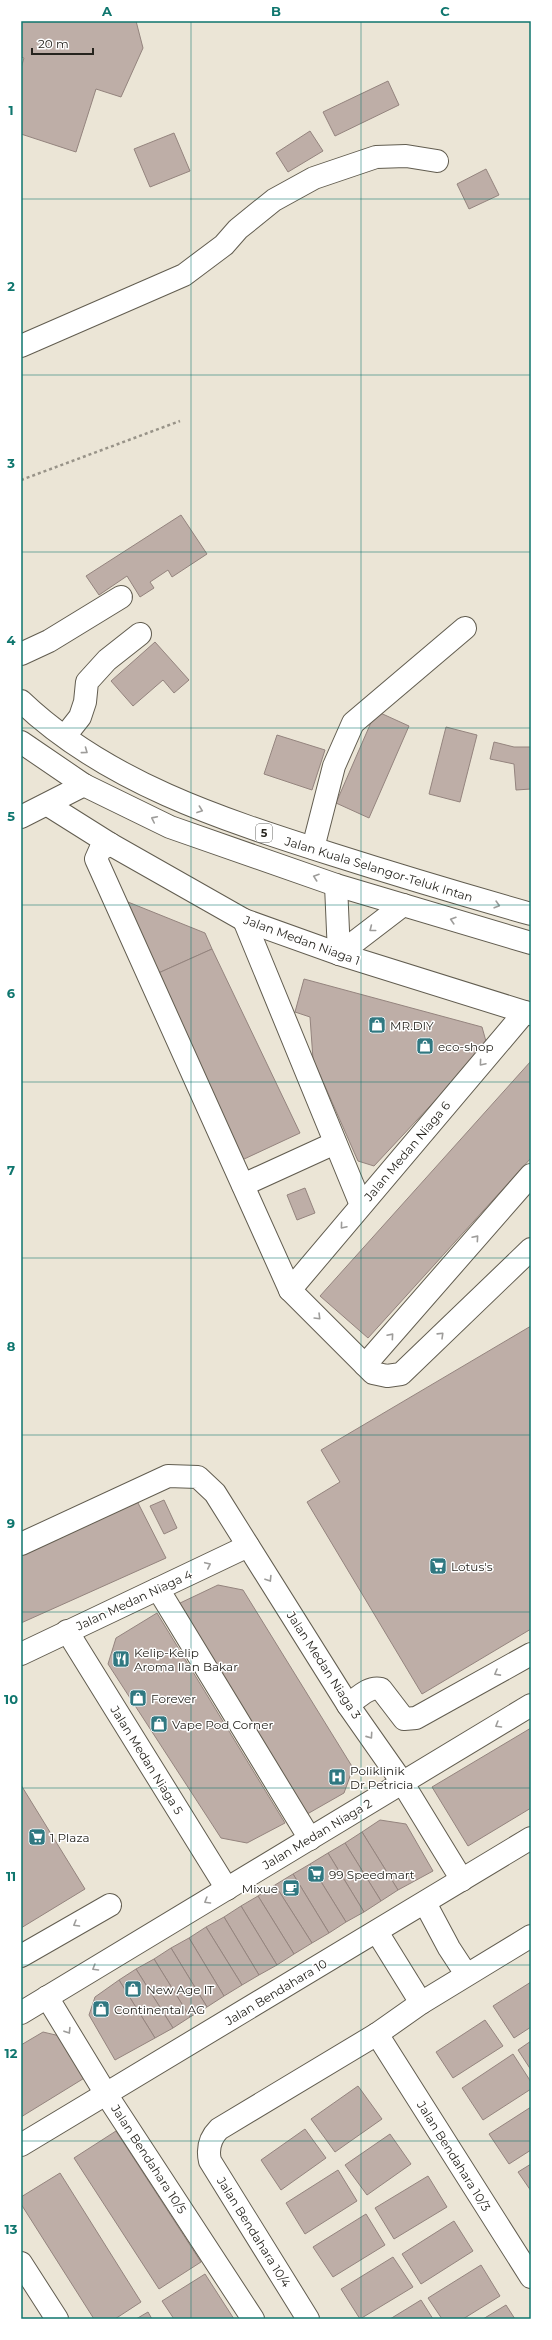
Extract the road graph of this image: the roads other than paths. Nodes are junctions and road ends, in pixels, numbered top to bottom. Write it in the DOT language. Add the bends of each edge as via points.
graph roads {
  1 [pos="437,161"];
  2 [pos="21,346"];
  3 [pos="121,597"];
  4 [pos="465,628"];
  5 [pos="140,634"];
  6 [pos="21,654"];
  7 [pos="21,701"];
  8 [pos="65,736"];
  9 [pos="21,742"];
  10 [pos="84,785"];
  11 [pos="48,805"];
  12 [pos="21,817"];
  13 [pos="110,844"];
  14 [pos="313,848"];
  15 [pos="336,885"];
  16 [pos="403,905"];
  17 [pos="531,914"];
  18 [pos="244,920"];
  19 [pos="531,943"];
  20 [pos="339,954"];
  21 [pos="528,1013"];
  22 [pos="335,1143"];
  23 [pos="531,1175"];
  24 [pos="243,1185"];
  25 [pos="361,1205"];
  26 [pos="531,1249"];
  27 [pos="290,1290"];
  28 [pos="365,1365"];
  29 [pos="21,1544"];
  30 [pos="248,1546"];
  31 [pos="158,1588"];
  32 [pos="67,1631"];
  33 [pos="21,1654"];
  34 [pos="531,1654"];
  35 [pos="348,1705"];
  36 [pos="531,1705"];
  37 [pos="402,1782"];
  38 [pos="531,1838"];
  39 [pos="310,1839"];
  40 [pos="462,1880"];
  41 [pos="227,1889"];
  42 [pos="425,1903"];
  43 [pos="110,1905"];
  44 [pos="377,1932"];
  45 [pos="531,1936"];
  46 [pos="21,1956"];
  47 [pos="466,1974"];
  48 [pos="47,1997"];
  49 [pos="421,2003"];
  50 [pos="21,2013"];
  51 [pos="377,2034"];
  52 [pos="106,2094"];
  53 [pos="21,2145"];
  54 [pos="21,2263"];
  55 [pos="531,2278"];
  56 [pos="57,2319"];
  57 [pos="253,2319"];
  58 [pos="308,2319"];
  1 -- 2 [label="main road" via="406,156 376,157 314,178 274,200 238,229 224,245 184,275"];
  3 -- 6 [label="main road" via="49,641"];
  4 -- 14 [label="main road" via="354,723 334,766"];
  5 -- 8 [label="main road" via="107,660 87,682 80,717"];
  7 -- 8 [label="main road, Jalan Kuala Selangor-Teluk Intan / 5"];
  8 -- 14 [label="main road, Jalan Kuala Selangor-Teluk Intan / 5, one-way" via="95,758 179,802"];
  9 -- 10 [label="main road, Jalan Kuala Selangor-Teluk Intan / 5"];
  10 -- 11 [label="main road"];
  15 -- 10 [label="main road, Jalan Kuala Selangor-Teluk Intan / 5, one-way" via="170,827"];
  11 -- 12 [label="main road"];
  11 -- 13 [label="main road, Jalan Medan Niaga 1"];
  13 -- 18 [label="main road, Jalan Medan Niaga 1"];
  13 -- 24 [label="main road" via="100,850 96,859"];
  14 -- 17 [label="main road, Jalan Kuala Selangor-Teluk Intan / 5, one-way"];
  15 -- 16 [label="main road, Jalan Kuala Selangor-Teluk Intan / 5"];
  15 -- 20 [label="main road"];
  19 -- 16 [label="main road, Jalan Kuala Selangor-Teluk Intan / 5, one-way"];
  16 -- 20 [label="main road, one-way"];
  18 -- 20 [label="main road, Jalan Medan Niaga 1"];
  18 -- 22 [label="main road"];
  20 -- 21 [label="main road, Jalan Medan Niaga 1"];
  21 -- 25 [label="main road, Jalan Medan Niaga 6, one-way"];
  22 -- 24 [label="main road"];
  22 -- 25 [label="main road"];
  28 -- 23 [label="main road, one-way"];
  24 -- 27 [label="main road"];
  25 -- 27 [label="main road, Jalan Medan Niaga 6, one-way"];
  28 -- 26 [label="main road, one-way" via="373,1373 387,1376 401,1374"];
  27 -- 28 [label="main road, one-way"];
  29 -- 30 [label="main road, Jalan Medan Niaga 3" via="168,1476 198,1478 215,1494"];
  31 -- 30 [label="main road, Jalan Medan Niaga 4, one-way"];
  30 -- 35 [label="main road, Jalan Medan Niaga 3, one-way"];
  31 -- 32 [label="main road, Jalan Medan Niaga 4"];
  31 -- 39 [label="main road"];
  32 -- 33 [label="main road, Jalan Medan Niaga 4"];
  32 -- 41 [label="main road, Jalan Medan Niaga 5"];
  34 -- 35 [label="main road, one-way" via="416,1718 404,1718 381,1689 375,1687"];
  35 -- 37 [label="main road, Jalan Medan Niaga 3, one-way"];
  36 -- 37 [label="main road, Jalan Medan Niaga 2, one-way"];
  37 -- 39 [label="main road, Jalan Medan Niaga 2"];
  37 -- 40 [label="main road, Jalan Medan Niaga 3"];
  38 -- 40 [label="main road, Jalan Bendahara 10"];
  39 -- 41 [label="main road, Jalan Medan Niaga 2"];
  40 -- 42 [label="main road, Jalan Bendahara 10"];
  41 -- 48 [label="main road, Jalan Medan Niaga 2, one-way"];
  42 -- 44 [label="main road, Jalan Bendahara 10"];
  42 -- 47 [label="main road"];
  43 -- 46 [label="main road, one-way"];
  44 -- 49 [label="main road"];
  44 -- 52 [label="main road, Jalan Bendahara 10"];
  45 -- 47 [label="main road"];
  47 -- 49 [label="main road"];
  48 -- 50 [label="main road, Jalan Medan Niaga 2"];
  48 -- 52 [label="main road, Jalan Bendahara 10/5, one-way"];
  49 -- 51 [label="main road"];
  51 -- 55 [label="main road, Jalan Bendahara 10/3"];
  51 -- 58 [label="main road, Jalan Bendahara 10/4" via="219,2129 210,2143 210,2161"];
  52 -- 53 [label="main road, Jalan Bendahara 10"];
  52 -- 57 [label="main road, Jalan Bendahara 10/5"];
  54 -- 56 [label="main road"];
}
